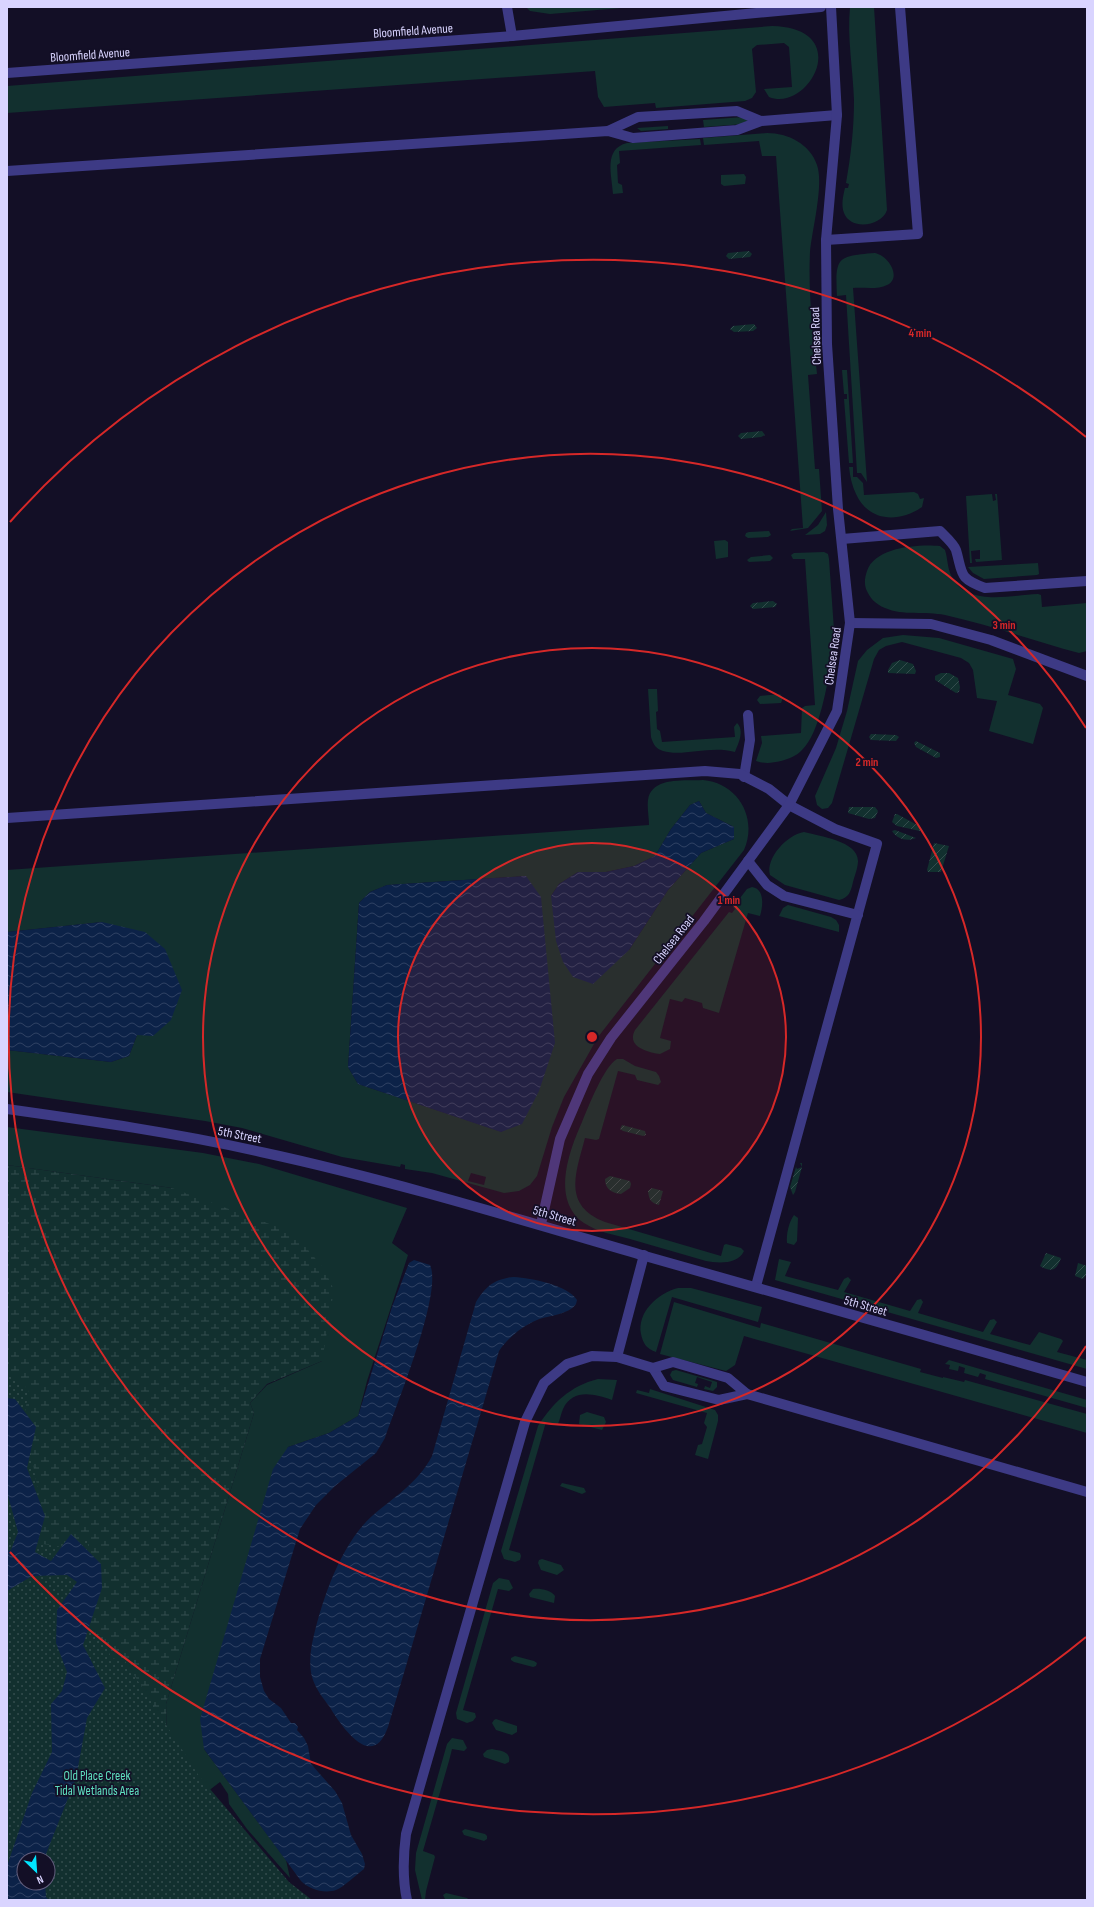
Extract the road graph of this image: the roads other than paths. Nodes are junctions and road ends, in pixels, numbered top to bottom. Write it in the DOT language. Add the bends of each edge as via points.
graph roads {
  1 [pos="507,7"];
  2 [pos="821,7"];
  3 [pos="831,7"];
  4 [pos="900,7"];
  5 [pos="512,36"];
  6 [pos="7,73"];
  7 [pos="837,115"];
  8 [pos="761,121"];
  9 [pos="608,131"];
  10 [pos="7,171"];
  11 [pos="826,240"];
  12 [pos="842,539"];
  13 [pos="1087,581"];
  14 [pos="850,623"];
  15 [pos="1087,676"];
  16 [pos="748,715"];
  17 [pos="744,777"];
  18 [pos="789,805"];
  19 [pos="7,818"];
  20 [pos="748,861"];
  21 [pos="858,915"];
  22 [pos="7,1109"];
  23 [pos="541,1224"];
  24 [pos="644,1255"];
  25 [pos="756,1286"];
  26 [pos="617,1357"];
  27 [pos="653,1368"];
  28 [pos="1087,1382"];
  29 [pos="747,1394"];
  30 [pos="1087,1492"];
  31 [pos="407,1900"];
  1 -- 5 [label="street"];
  2 -- 5 [label="street, Bloomfield Avenue"];
  3 -- 7 [label="street, Chelsea Road"];
  4 -- 11 [label="street" via="918,234"];
  5 -- 6 [label="street, Bloomfield Avenue"];
  7 -- 8 [label="street"];
  7 -- 11 [label="street, Chelsea Road"];
  8 -- 9 [label="street" via="737,130 634,138"];
  8 -- 9 [label="street" via="737,111 638,117"];
  9 -- 10 [label="street"];
  11 -- 12 [label="street, Chelsea Road" via="827,344"];
  12 -- 13 [label="street" via="940,531 956,549 963,574 970,582 985,588"];
  12 -- 14 [label="street, Chelsea Road"];
  14 -- 15 [label="street" via="931,624 991,640"];
  14 -- 18 [label="street, Chelsea Road" via="837,711"];
  16 -- 17 [label="street" via="750,740"];
  17 -- 18 [label="street" via="769,789"];
  17 -- 19 [label="street" via="740,774 706,771"];
  18 -- 20 [label="street, Chelsea Road"];
  18 -- 21 [label="street" via="835,828 877,844"];
  20 -- 21 [label="street" via="767,885 784,896"];
  20 -- 23 [label="street, Chelsea Road" via="611,1038 588,1074 560,1138"];
  21 -- 25 [label="street"];
  22 -- 23 [label="street, 5th Street" via="156,1132 262,1152"];
  23 -- 24 [label="street, 5th Street"];
  24 -- 25 [label="street, 5th Street"];
  24 -- 26 [label="street"];
  25 -- 28 [label="street, 5th Street"];
  26 -- 27 [label="street"];
  26 -- 31 [label="street" via="592,1356 567,1364 544,1383 525,1422 406,1834 403,1883"];
  27 -- 29 [label="street" via="673,1362 728,1378"];
  27 -- 29 [label="street" via="664,1386 719,1400"];
  29 -- 30 [label="street"];
}
